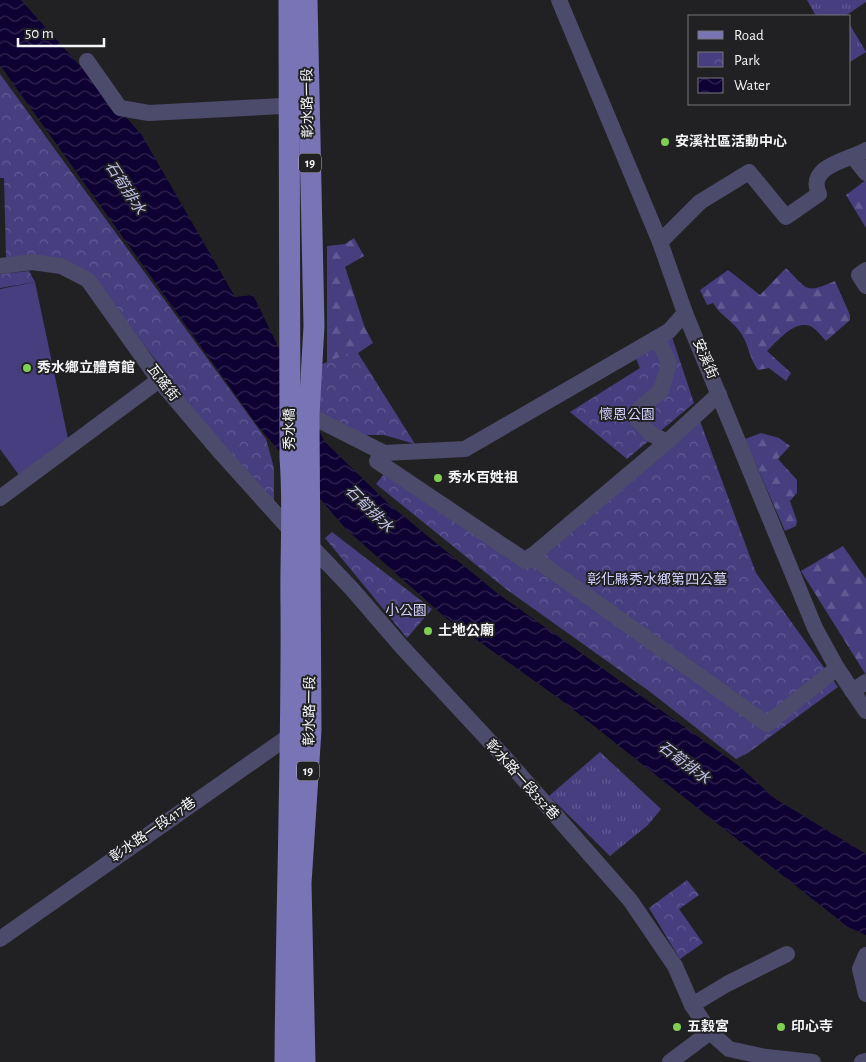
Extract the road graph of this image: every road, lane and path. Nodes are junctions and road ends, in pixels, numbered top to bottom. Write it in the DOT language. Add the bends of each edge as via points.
graph roads {
  1 [pos="289,0"];
  2 [pos="307,0"];
  3 [pos="559,0"];
  4 [pos="87,61"];
  5 [pos="298,105"];
  6 [pos="860,154"];
  7 [pos="866,173"];
  8 [pos="660,242"];
  9 [pos="0,266"];
  10 [pos="866,270"];
  11 [pos="866,286"];
  12 [pos="686,313"];
  13 [pos="290,325"];
  14 [pos="314,326"];
  15 [pos="657,338"];
  16 [pos="159,380"];
  17 [pos="719,394"];
  18 [pos="309,415"];
  19 [pos="667,442"];
  20 [pos="384,453"];
  21 [pos="309,479"];
  22 [pos="0,498"];
  23 [pos="301,539"];
  24 [pos="531,556"];
  25 [pos="837,668"];
  26 [pos="866,682"];
  27 [pos="852,691"];
  28 [pos="866,711"];
  29 [pos="301,732"];
  30 [pos="0,939"];
  31 [pos="786,954"];
  32 [pos="866,955"];
  33 [pos="866,994"];
  34 [pos="692,1005"];
  35 [pos="710,1032"];
  36 [pos="866,1061"];
  37 [pos="285,1062"];
  38 [pos="305,1062"];
  39 [pos="670,1062"];
  40 [pos="813,1062"];
  41 [pos="862,1062"];
  1 -- 5 [label="main road, 彰水路一段 / 19"];
  2 -- 5 [label="main road, 彰水路一段 / 19"];
  3 -- 8 [label="street, 安溪街"];
  4 -- 5 [label="street" via="120,108 149,113"];
  5 -- 13 [label="main road, 彰水路一段 / 19"];
  5 -- 14 [label="main road, 彰水路一段 / 19"];
  6 -- 7 [label="street"];
  6 -- 8 [label="street" via="834,162 824,170 817,182 819,194 786,217 749,172 742,175 700,202"];
  8 -- 12 [label="street, 安溪街"];
  9 -- 16 [label="street, 瓦磘街" via="32,262 61,266 88,280"];
  10 -- 11 [label="street" via="859,275"];
  12 -- 15 [label="street" via="669,331"];
  12 -- 17 [label="street, 安溪街"];
  13 -- 23 [label="main road, 秀水橋 / 19" via="290,458"];
  14 -- 18 [label="main road, 秀水橋 / 19"];
  15 -- 19 [label="street" via="669,363 661,391 640,408 635,417 651,434"];
  15 -- 20 [label="street" via="465,449"];
  16 -- 22 [label="street"];
  16 -- 23 [label="street, 瓦磘街"];
  17 -- 19 [label="street"];
  17 -- 25 [label="street, 安溪街" via="815,628"];
  18 -- 20 [label="street"];
  18 -- 21 [label="main road, 秀水橋 / 19"];
  19 -- 24 [label="street"];
  20 -- 24 [label="street" via="377,461 526,561"];
  21 -- 23 [label="main road, 彰水路一段 / 19"];
  23 -- 29 [label="main road, 彰水路一段 / 19" via="290,593"];
  23 -- 34 [label="street, 彰水路一段352巷" via="352,589 630,900 674,966"];
  24 -- 25 [label="street" via="767,724"];
  25 -- 27 [label="street, 安溪街"];
  26 -- 27 [label="street"];
  27 -- 28 [label="street, 安溪街"];
  29 -- 30 [label="street, 彰水路一段417巷"];
  29 -- 37 [label="main road, 彰水路一段 / 19"];
  29 -- 38 [label="main road, 彰水路一段 / 19"];
  31 -- 34 [label="street"];
  32 -- 33 [label="street" via="860,969"];
  34 -- 35 [label="street, 彰水路一段352巷"];
  35 -- 39 [label="street"];
  35 -- 40 [label="street, 彰水路一段352巷" via="729,1049"];
  36 -- 41 [label="street"];
}
